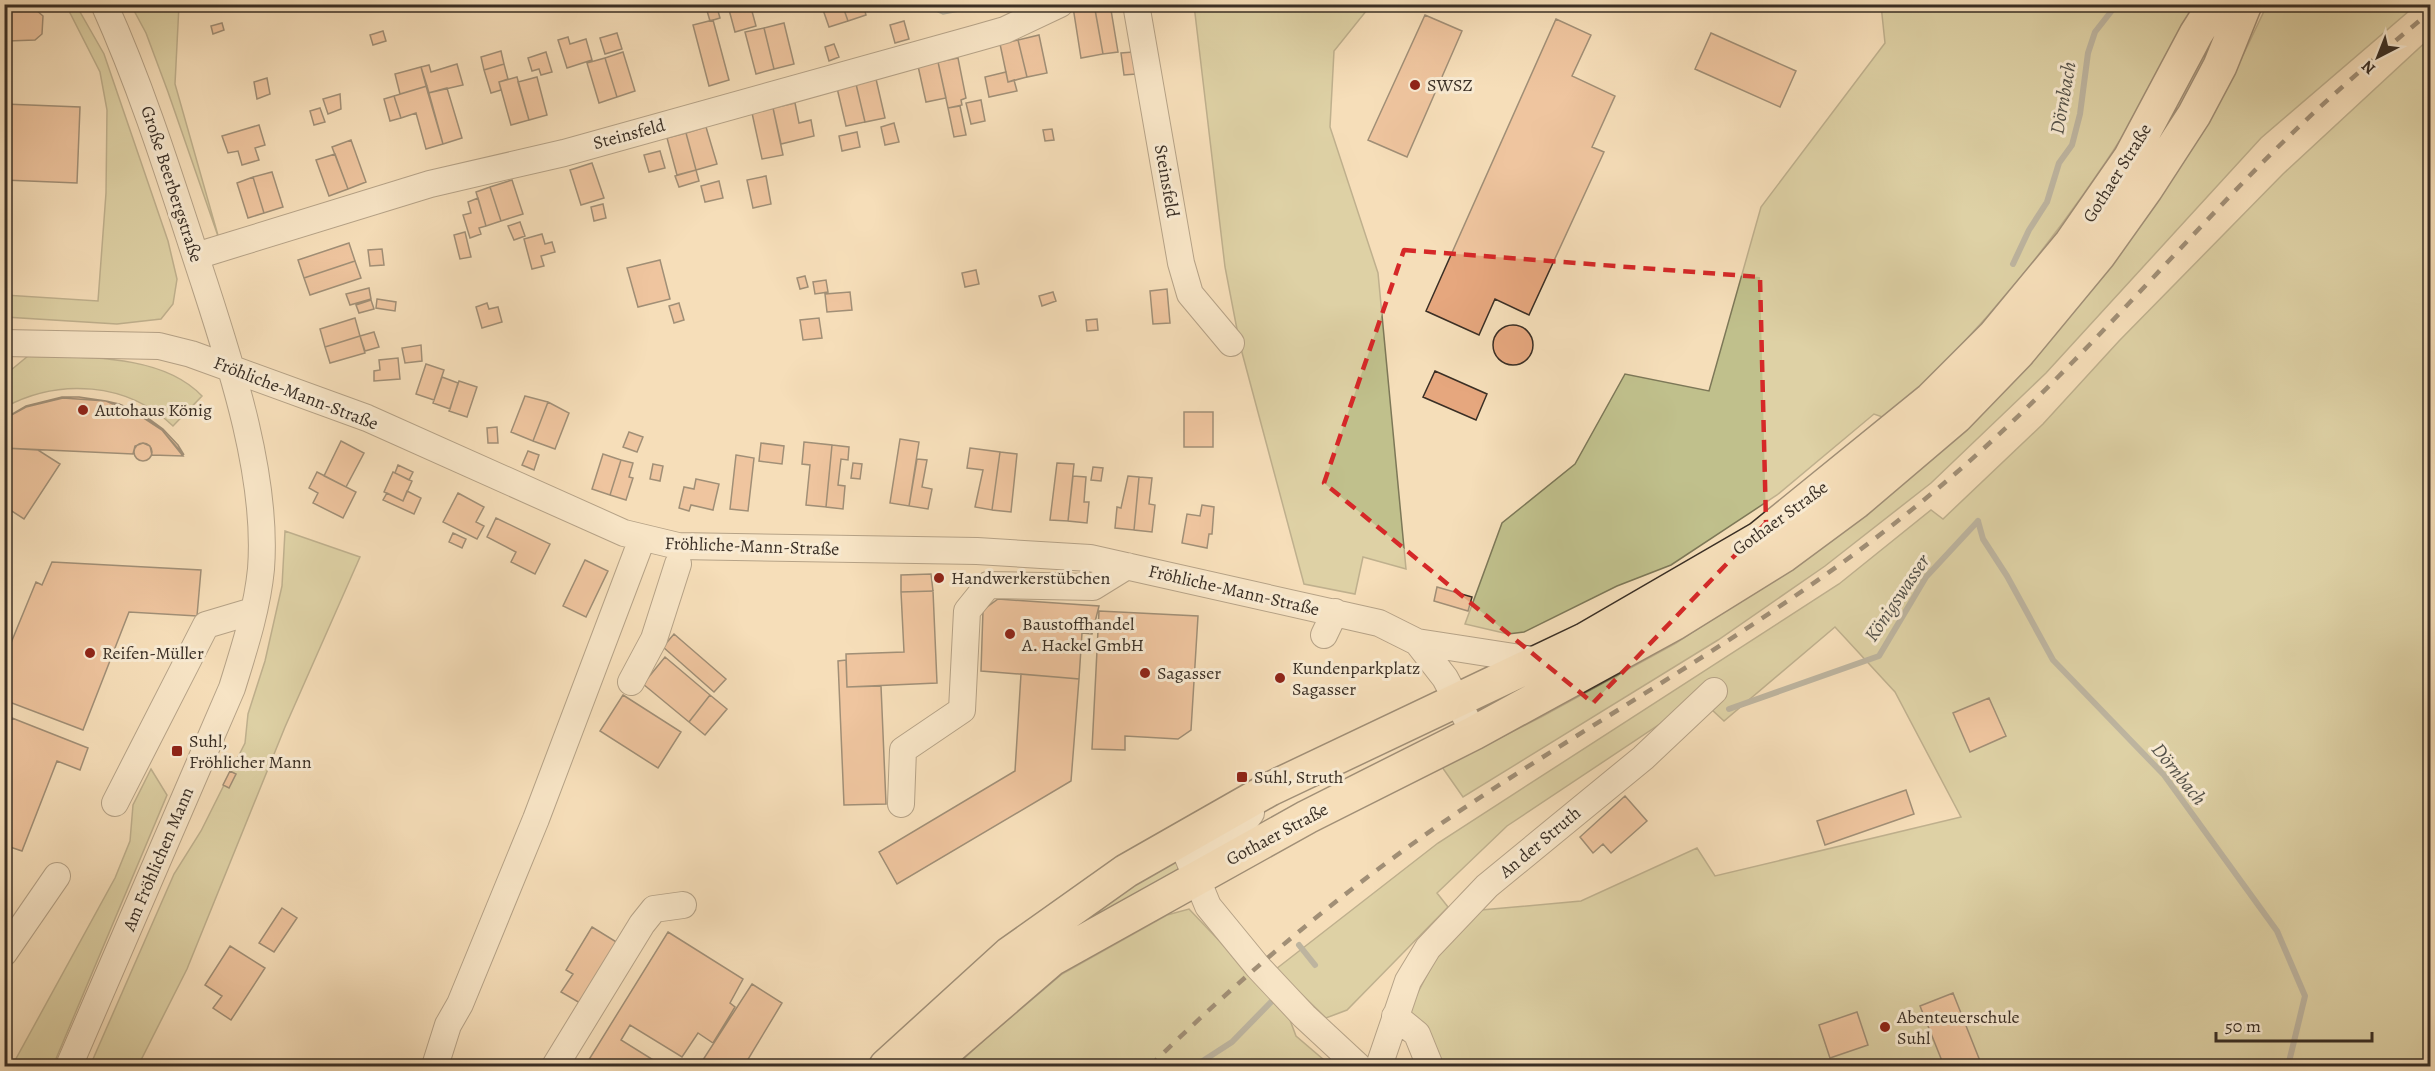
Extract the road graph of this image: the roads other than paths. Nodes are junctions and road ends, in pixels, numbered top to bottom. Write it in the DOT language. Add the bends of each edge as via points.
graph roads {
  1 [pos="104,4"];
  2 [pos="1060,4"];
  3 [pos="1136,4"];
  4 [pos="2215,4"];
  5 [pos="2245,4"];
  6 [pos="196,256"];
  7 [pos="4,343"];
  8 [pos="1231,343"];
  9 [pos="230,367"];
  10 [pos="642,539"];
  11 [pos="678,564"];
  12 [pos="1127,566"];
  13 [pos="254,611"];
  14 [pos="1335,612"];
  15 [pos="1324,635"];
  16 [pos="1417,642"];
  17 [pos="1539,661"];
  18 [pos="631,682"];
  19 [pos="1714,691"];
  20 [pos="1457,699"];
  21 [pos="1474,733"];
  22 [pos="115,803"];
  23 [pos="901,804"];
  24 [pos="1188,857"];
  25 [pos="57,876"];
  26 [pos="683,905"];
  27 [pos="4,953"];
  28 [pos="1395,1016"];
  29 [pos="448,1025"];
  30 [pos="69,1066"];
  31 [pos="414,1066"];
  32 [pos="435,1066"];
  33 [pos="555,1066"];
  34 [pos="886,1066"];
  35 [pos="927,1066"];
  36 [pos="1358,1066"];
  37 [pos="1378,1066"];
  38 [pos="1430,1066"];
  1 -- 6 [label="street, Große Beerbergstraße" via="149,112"];
  2 -- 6 [label="street, Steinsfeld" via="1005,30 573,150 430,184"];
  3 -- 8 [label="street, Steinsfeld" via="1181,263 1190,294"];
  4 -- 17 [label="main road, Gothaer Straße" via="2130,158 2071,243 1994,336 1931,399 1760,538 1625,618"];
  5 -- 21 [label="main road, Gothaer Straße" via="2200,105 2152,180 2099,255 2018,353 1956,417 1856,502 1783,556 1675,623"];
  6 -- 9 [label="street, Große Beerbergstraße"];
  7 -- 9 [label="street, Fröhliche-Mann-Straße" via="159,346"];
  9 -- 10 [label="street, Fröhliche-Mann-Straße" via="367,418 582,516"];
  9 -- 13 [label="street, Am Fröhlichen Mann" via="254,469 260,522 261,569"];
  10 -- 12 [label="street, Fröhliche-Mann-Straße" via="678,546 1044,554"];
  10 -- 29 [label="street" via="536,819"];
  11 -- 18 [label="street" via="654,639"];
  12 -- 14 [label="street, Fröhliche-Mann-Straße"];
  12 -- 23 [label="street" via="1093,587 988,585 967,611 962,710 903,750"];
  13 -- 22 [label="street" via="206,625"];
  13 -- 30 [label="street, Am Fröhlichen Mann" via="232,688"];
  14 -- 15 [label="street"];
  14 -- 16 [label="street, Fröhliche-Mann-Straße" via="1379,623"];
  16 -- 17 [label="street"];
  16 -- 20 [label="street, Fröhliche-Mann-Straße" via="1439,667"];
  17 -- 20 [label="main road, Gothaer Straße"];
  19 -- 28 [label="street, An der Struth" via="1643,758 1487,886 1428,948 1408,981"];
  20 -- 21 [label="street, Fröhliche-Mann-Straße"];
  20 -- 24 [label="main road, Gothaer Straße" via="1270,789"];
  21 -- 24 [label="main road, Gothaer Straße" via="1307,817"];
  24 -- 34 [label="main road, Gothaer Straße" via="1060,915 1009,954"];
  24 -- 35 [label="main road, Gothaer Straße" via="1052,959"];
  24 -- 36 [label="street" via="1208,906 1258,967"];
  25 -- 27 [label="street"];
  26 -- 33 [label="street" via="654,909 642,924"];
  28 -- 37 [label="street, An der Struth"];
  28 -- 38 [label="street" via="1417,1035"];
  29 -- 31 [label="street"];
  29 -- 32 [label="street"];
}
